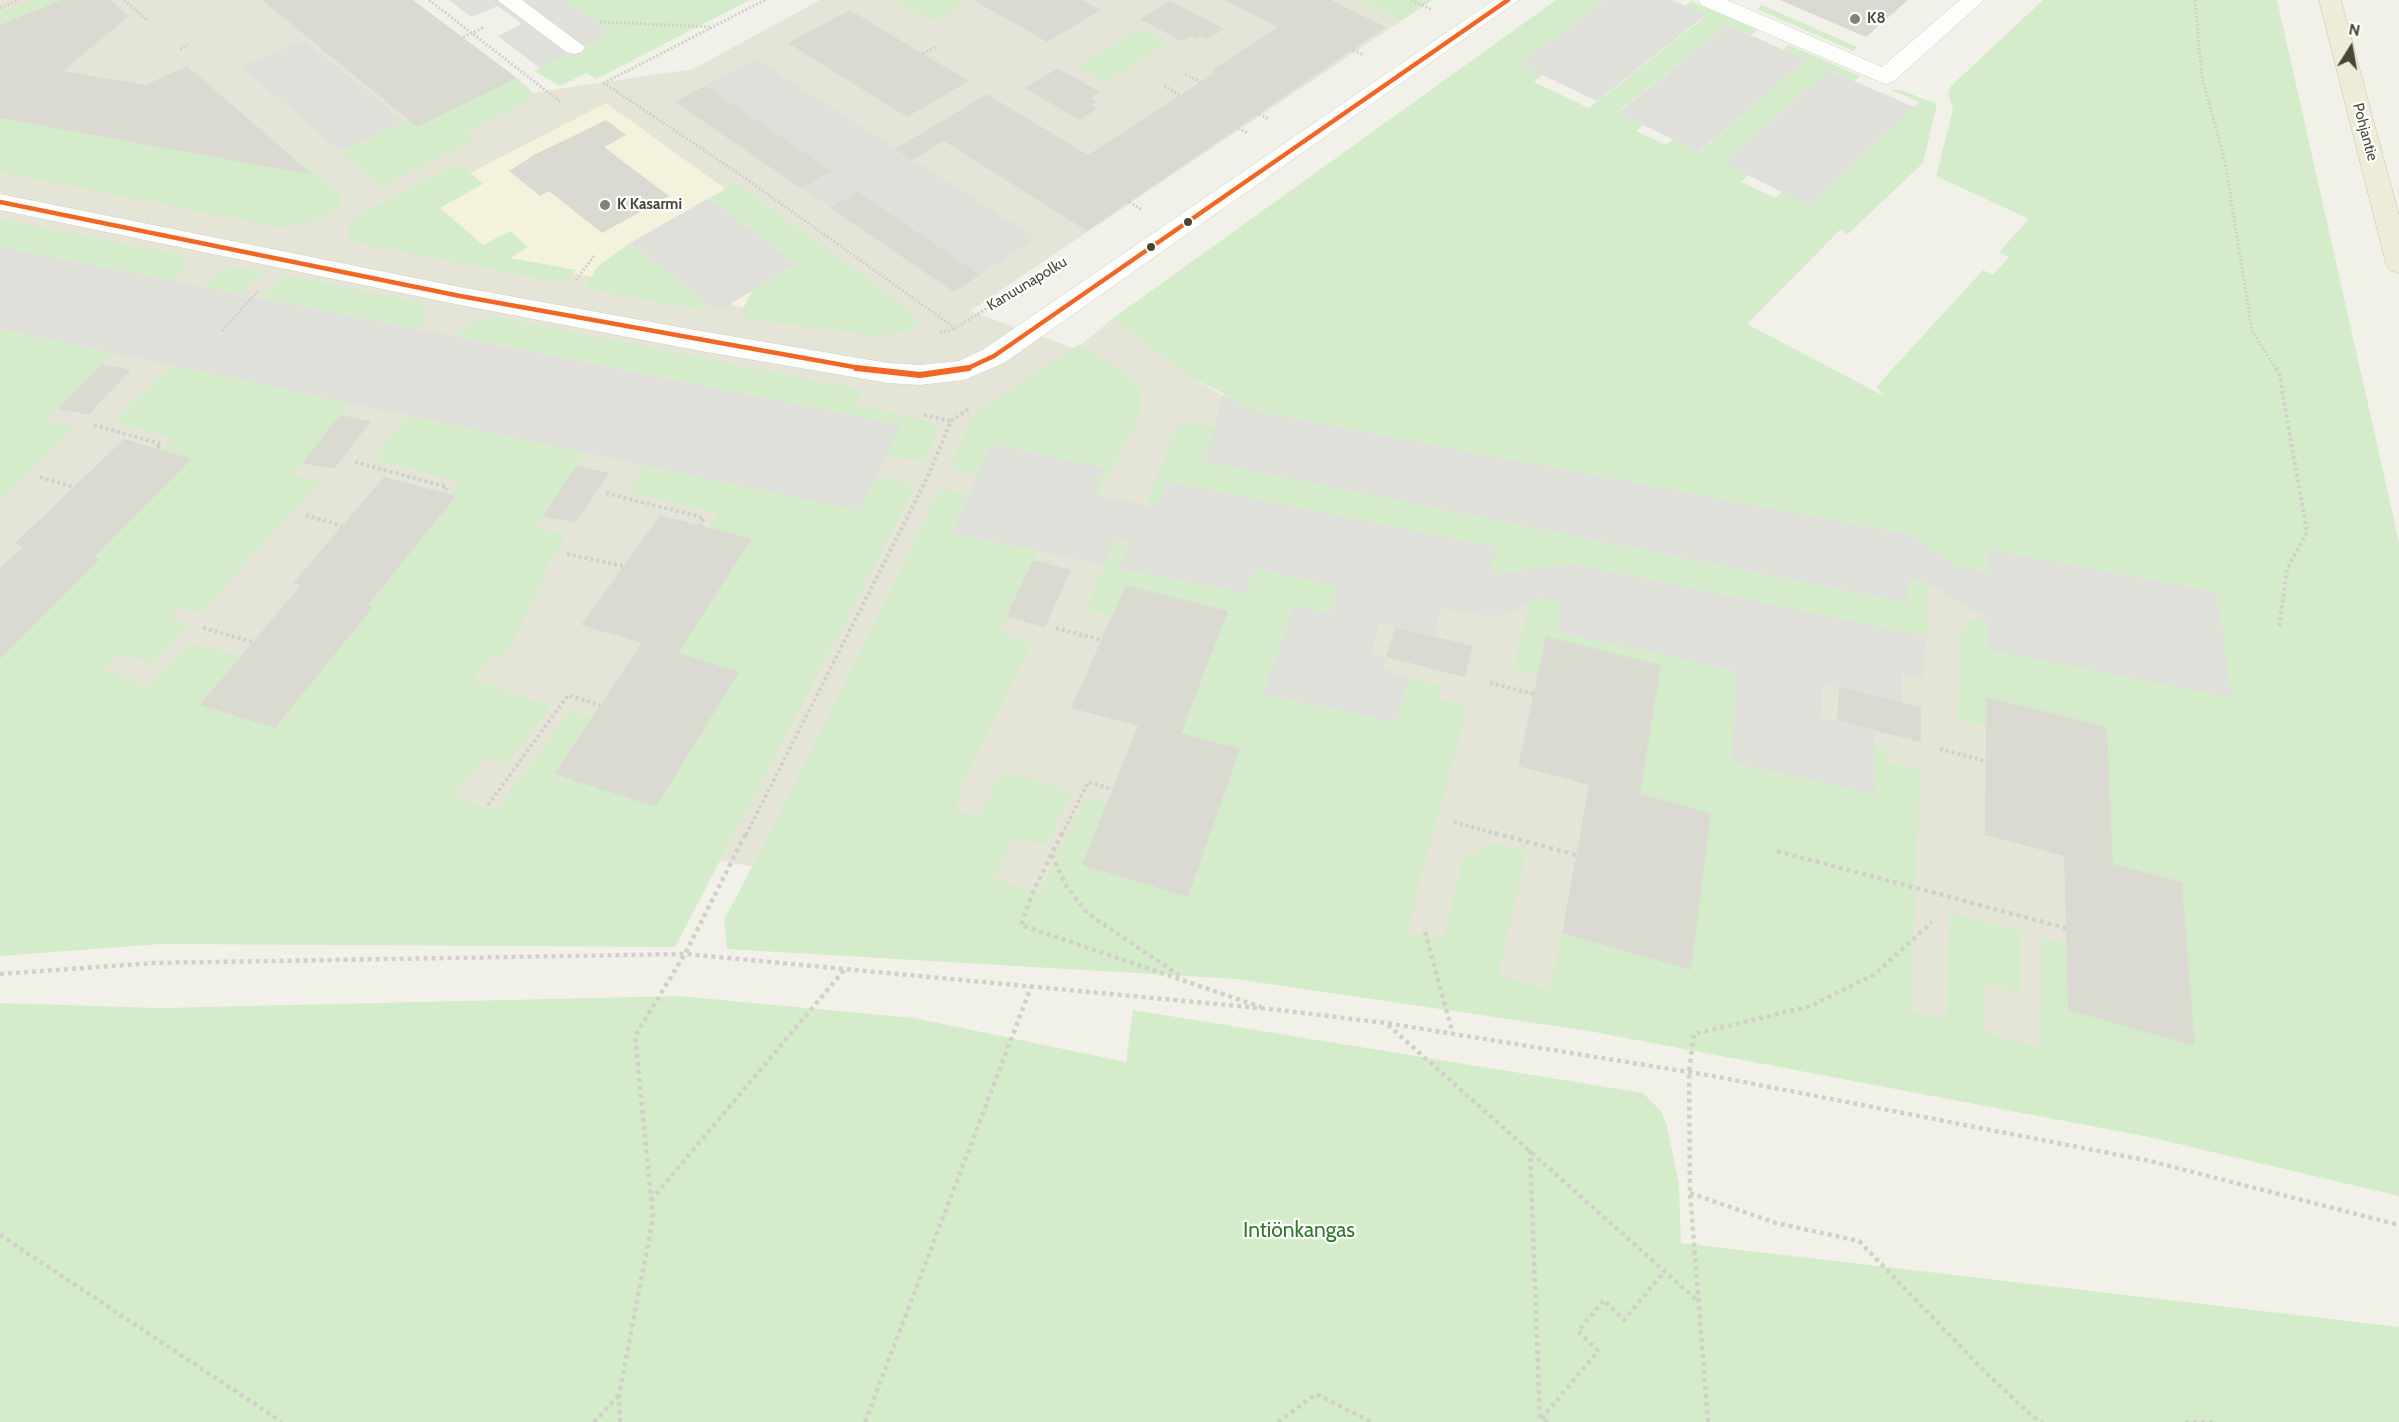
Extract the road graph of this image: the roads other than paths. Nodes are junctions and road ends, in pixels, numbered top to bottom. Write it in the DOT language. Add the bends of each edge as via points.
graph roads {
  1 [pos="508,0"];
  2 [pos="1508,0"];
  3 [pos="1709,0"];
  4 [pos="1973,0"];
  5 [pos="2330,0"];
  6 [pos="574,47"];
  7 [pos="0,202"];
  8 [pos="2399,264"];
  1 -- 6 [label="street"];
  2 -- 7 [label="street" via="994,356 963,370 888,374 472,298"];
  3 -- 4 [label="street" via="1885,77"];
  5 -- 8 [label="highway, Pohjantie"];
}
